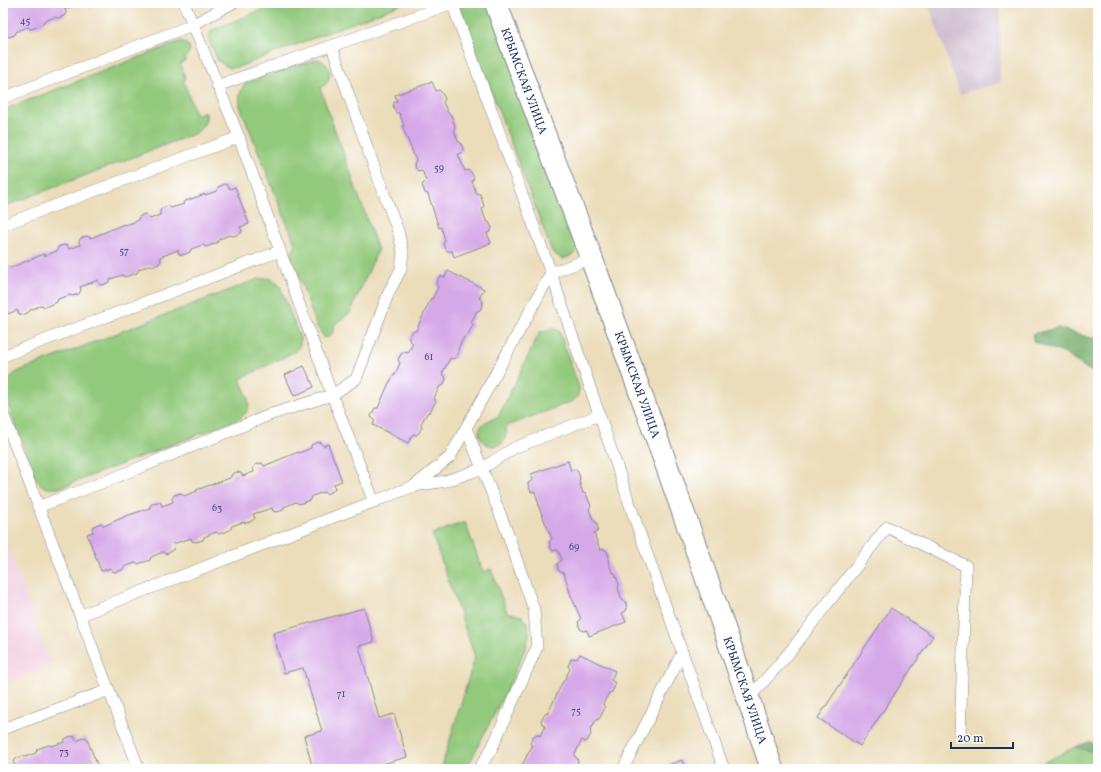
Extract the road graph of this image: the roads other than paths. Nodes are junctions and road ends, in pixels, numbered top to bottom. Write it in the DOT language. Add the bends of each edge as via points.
graph roads {
  1 [pos="184,3"];
  2 [pos="233,3"];
  3 [pos="452,3"];
  4 [pos="496,3"];
  5 [pos="192,25"];
  6 [pos="332,46"];
  7 [pos="217,86"];
  8 [pos="3,98"];
  9 [pos="239,137"];
  10 [pos="3,226"];
  11 [pos="280,251"];
  12 [pos="591,258"];
  13 [pos="552,273"];
  14 [pos="3,356"];
  15 [pos="332,395"];
  16 [pos="3,414"];
  17 [pos="599,415"];
  18 [pos="466,428"];
  19 [pos="481,469"];
  20 [pos="414,486"];
  21 [pos="374,502"];
  22 [pos="38,507"];
  23 [pos="80,615"];
  24 [pos="682,653"];
  25 [pos="109,690"];
  26 [pos="748,699"];
  27 [pos="3,729"];
  28 [pos="960,735"];
  29 [pos="138,769"];
  30 [pos="479,769"];
  31 [pos="623,769"];
  32 [pos="724,769"];
  33 [pos="772,769"];
  1 -- 5 [label="lane"];
  2 -- 5 [label="lane"];
  3 -- 6 [label="lane"];
  3 -- 13 [label="lane"];
  4 -- 12 [label="street, КРЫМСКАЯ УЛИЦА"];
  5 -- 7 [label="lane"];
  5 -- 8 [label="lane"];
  6 -- 7 [label="lane"];
  6 -- 15 [label="lane" via="398,231 403,252 401,270 389,292 356,379"];
  7 -- 9 [label="lane"];
  9 -- 10 [label="lane"];
  9 -- 11 [label="lane"];
  11 -- 14 [label="lane"];
  11 -- 15 [label="lane"];
  12 -- 13 [label="lane"];
  12 -- 26 [label="street, КРЫМСКАЯ УЛИЦА"];
  13 -- 17 [label="lane"];
  13 -- 18 [label="lane"];
  15 -- 21 [label="lane"];
  15 -- 22 [label="lane" via="272,414"];
  16 -- 22 [label="lane"];
  17 -- 19 [label="lane" via="514,448"];
  17 -- 24 [label="lane"];
  18 -- 19 [label="lane"];
  18 -- 20 [label="lane" via="450,457"];
  19 -- 20 [label="lane" via="446,481"];
  19 -- 30 [label="lane" via="506,529 534,610 537,647 492,748"];
  20 -- 21 [label="lane"];
  21 -- 23 [label="lane"];
  22 -- 23 [label="lane"];
  23 -- 25 [label="lane"];
  24 -- 31 [label="lane"];
  24 -- 32 [label="lane"];
  25 -- 27 [label="lane"];
  25 -- 29 [label="lane"];
  26 -- 28 [label="lane" via="789,653 887,527 966,566"];
  26 -- 33 [label="street, КРЫМСКАЯ УЛИЦА"];
}
